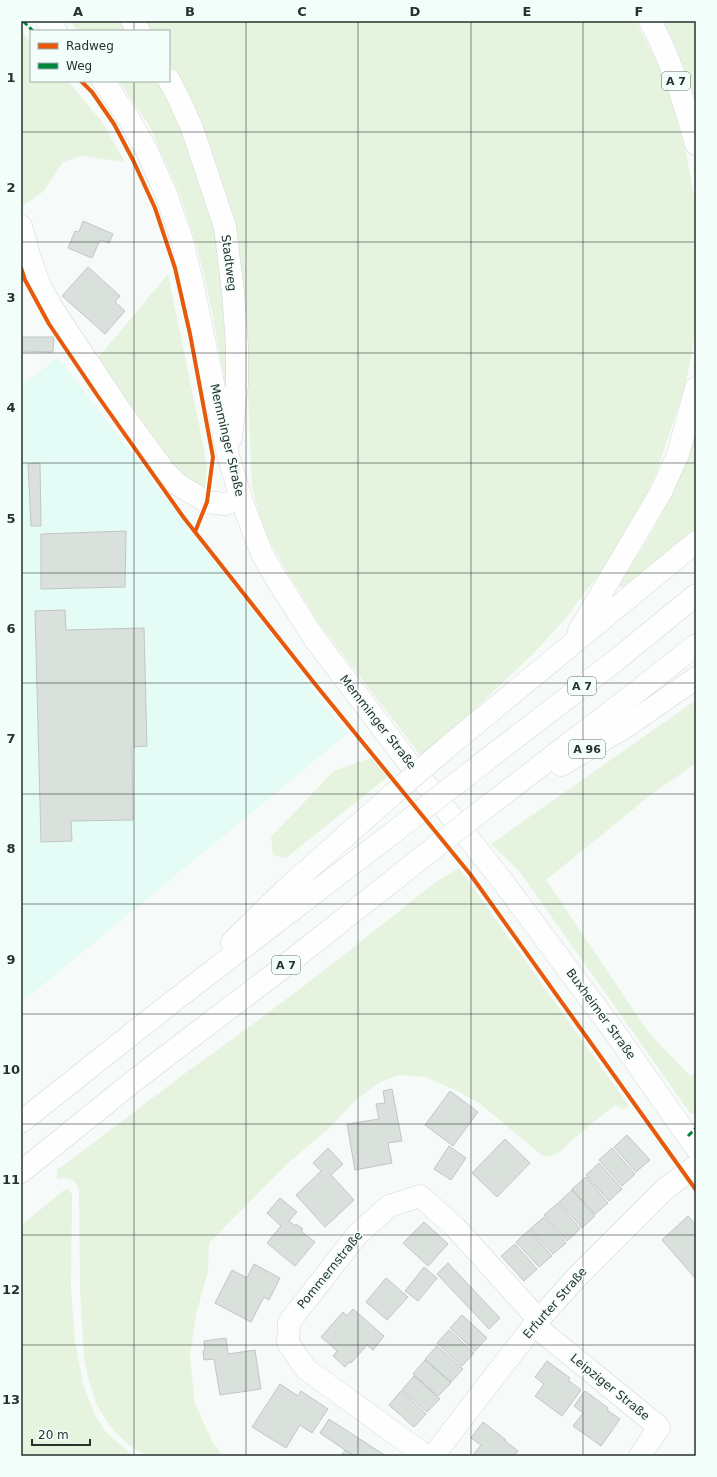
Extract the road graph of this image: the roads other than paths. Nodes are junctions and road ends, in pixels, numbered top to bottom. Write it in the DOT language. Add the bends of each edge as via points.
graph roads {
  1 [pos="47,21"];
  2 [pos="132,21"];
  3 [pos="650,21"];
  4 [pos="55,30"];
  5 [pos="138,30"];
  6 [pos="104,82"];
  7 [pos="170,82"];
  8 [pos="696,144"];
  9 [pos="21,226"];
  10 [pos="696,388"];
  11 [pos="228,455"];
  12 [pos="241,499"];
  13 [pos="696,542"];
  14 [pos="696,595"];
  15 [pos="570,645"];
  16 [pos="696,645"];
  17 [pos="696,678"];
  18 [pos="475,816"];
  19 [pos="503,882"];
  20 [pos="167,1006"];
  21 [pos="22,1121"];
  22 [pos="696,1148"];
  23 [pos="696,1166"];
  24 [pos="23,1171"];
  25 [pos="536,1322"];
  26 [pos="426,1456"];
  27 [pos="433,1456"];
  28 [pos="640,1456"];
  1 -- 4 [label="main road"];
  2 -- 5 [label="main road"];
  3 -- 8 [label="main road, A 7" via="659,37 683,101"];
  6 -- 11 [label="main road, Memminger Straße" via="147,151 182,240 194,286"];
  7 -- 11 [label="main road, Stadtweg" via="192,128 224,227 233,292 238,366"];
  9 -- 12 [label="main road" via="40,286 54,310 117,407 166,473 180,486 207,502 225,504"];
  10 -- 15 [label="main road, A 7" via="678,454 661,492"];
  11 -- 12 [label="main road, Memminger Straße"];
  12 -- 19 [label="main road, Memminger Straße" via="262,554 314,638"];
  13 -- 15 [label="main road, A 7"];
  14 -- 20 [label="main road, A 7, bridge"];
  15 -- 20 [label="main road, A 7, bridge" via="392,794 286,889"];
  16 -- 18 [label="main road, A 7"];
  17 -- 18 [label="main road, A 96" via="627,726"];
  18 -- 24 [label="main road, A 7, bridge" via="135,1080"];
  19 -- 22 [label="main road, Buxheimer Straße" via="616,1034"];
  20 -- 21 [label="main road, A 7"];
  23 -- 25 [label="main road, Erfurter Straße" via="664,1189"];
  25 -- 26 [label="main road, Pommernstraße" via="455,1227 420,1196 389,1206 357,1235 289,1322 288,1343 306,1369"];
  25 -- 27 [label="main road, Erfurter Straße"];
  25 -- 28 [label="main road, Leipziger Straße" via="660,1427"];
}
